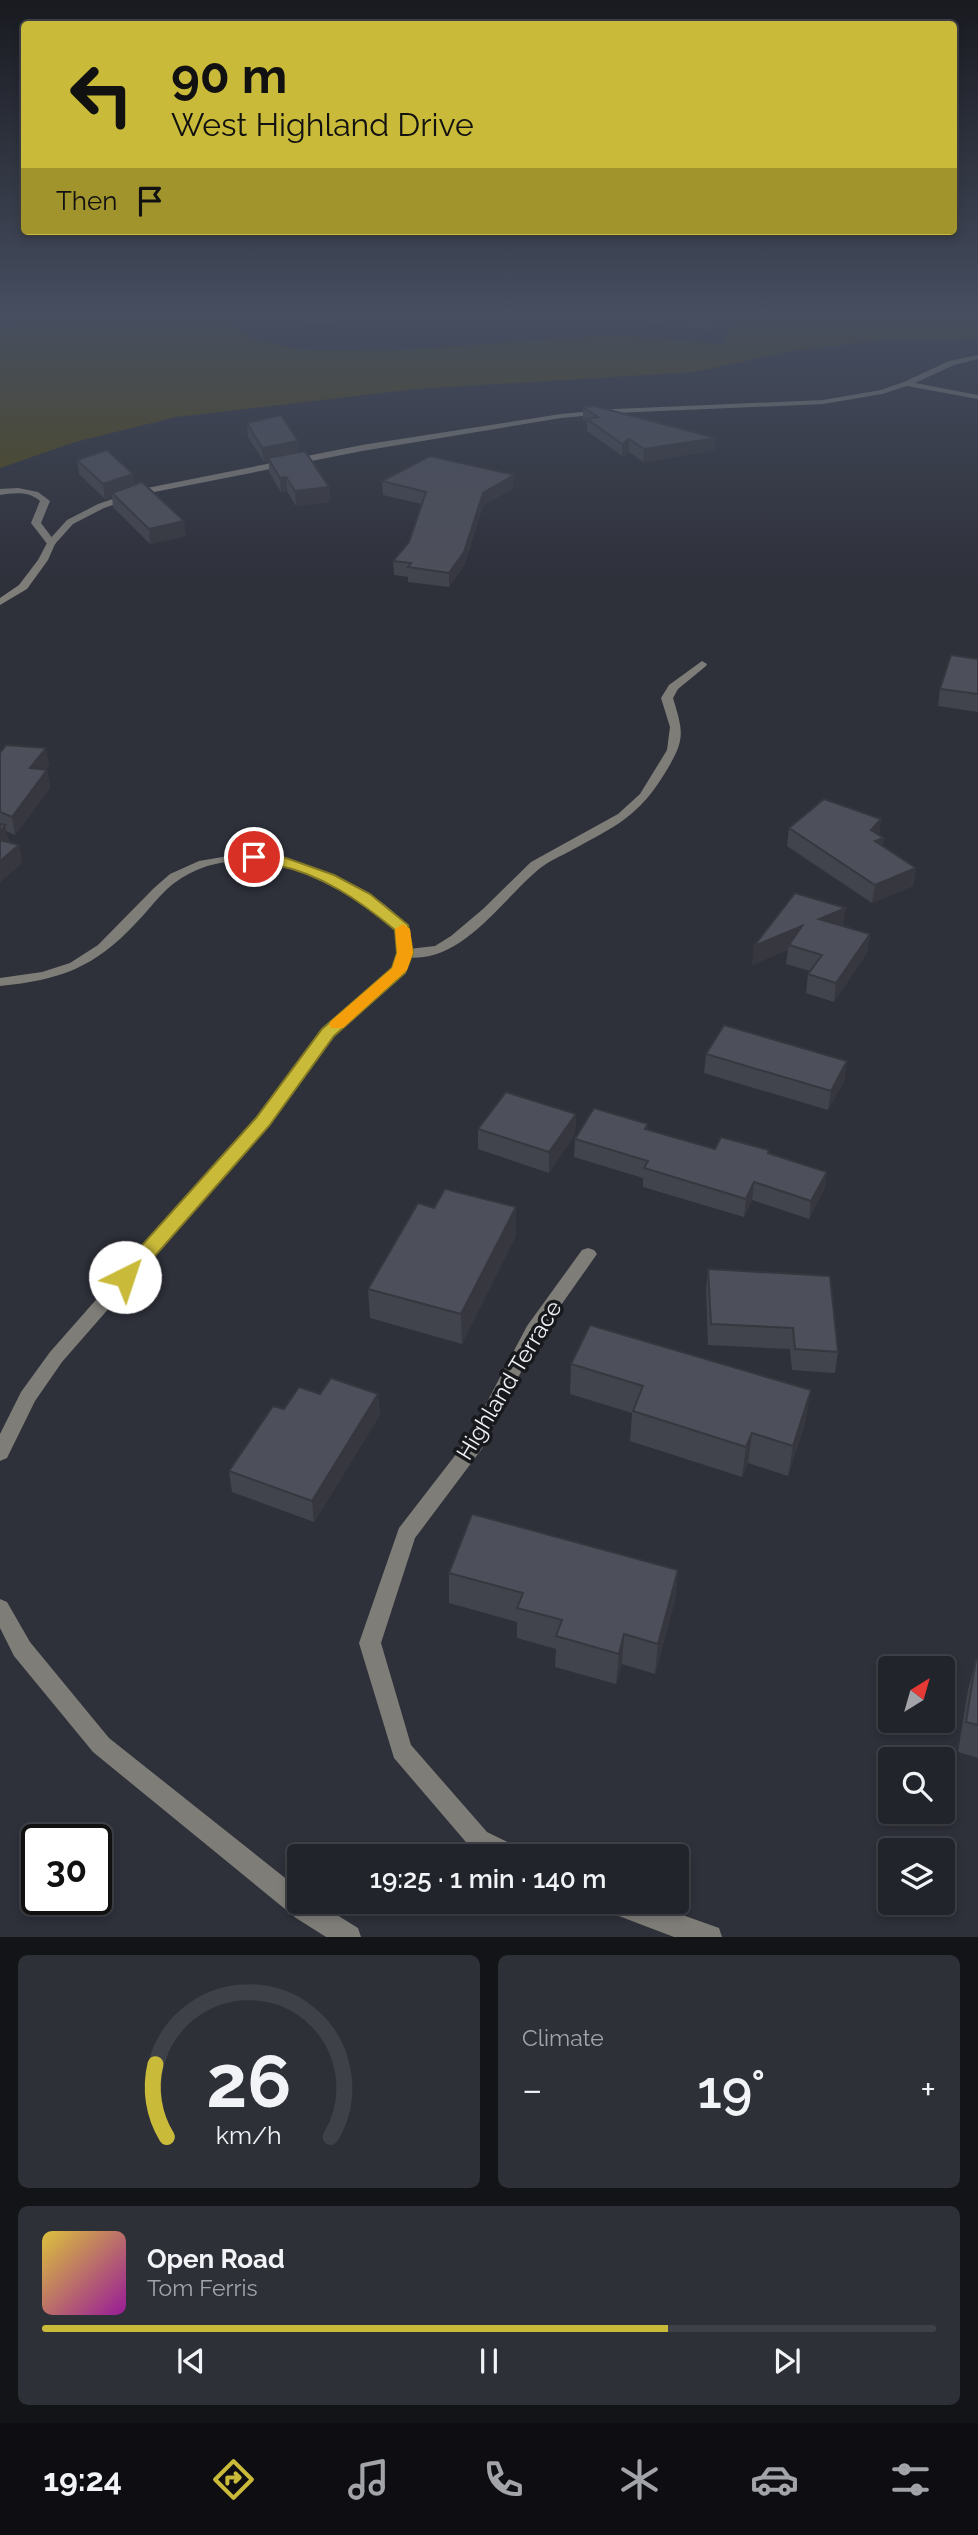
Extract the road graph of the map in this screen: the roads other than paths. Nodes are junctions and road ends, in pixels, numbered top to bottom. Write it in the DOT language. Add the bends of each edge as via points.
graph roads {
  1 [pos="814,402"];
  2 [pos="0,492"];
  3 [pos="51,543"];
  4 [pos="0,602"];
  5 [pos="702,664"];
  6 [pos="405,953"];
  7 [pos="0,982"];
  8 [pos="588,1254"];
  9 [pos="0,1453"];
  10 [pos="0,1608"];
  11 [pos="487,1844"];
  12 [pos="645,1914"];
  13 [pos="349,1937"];
  14 [pos="710,1937"];
  1 -- 3 [label="street" via="561,416 362,448 119,499 69,522"];
  2 -- 3 [label="street" via="30,491 40,496 45,501 36,523"];
  3 -- 4 [label="street" via="23,587"];
  5 -- 6 [label="street" via="667,698 676,727 673,750 645,796 622,817 536,865 456,939 438,950"];
  6 -- 7 [label="street" via="402,929 365,897 329,878 254,857 221,860 175,877 119,934 77,966 55,976"];
  6 -- 9 [label="street" via="399,970 328,1033 262,1122 56,1357 28,1397"];
  8 -- 11 [label="street, Highland Terrace" via="533,1331 474,1445 406,1534 370,1643 402,1751"];
  10 -- 13 [label="street" via="22,1650 101,1745 305,1909"];
  12 -- 14 [label="street"];
}
